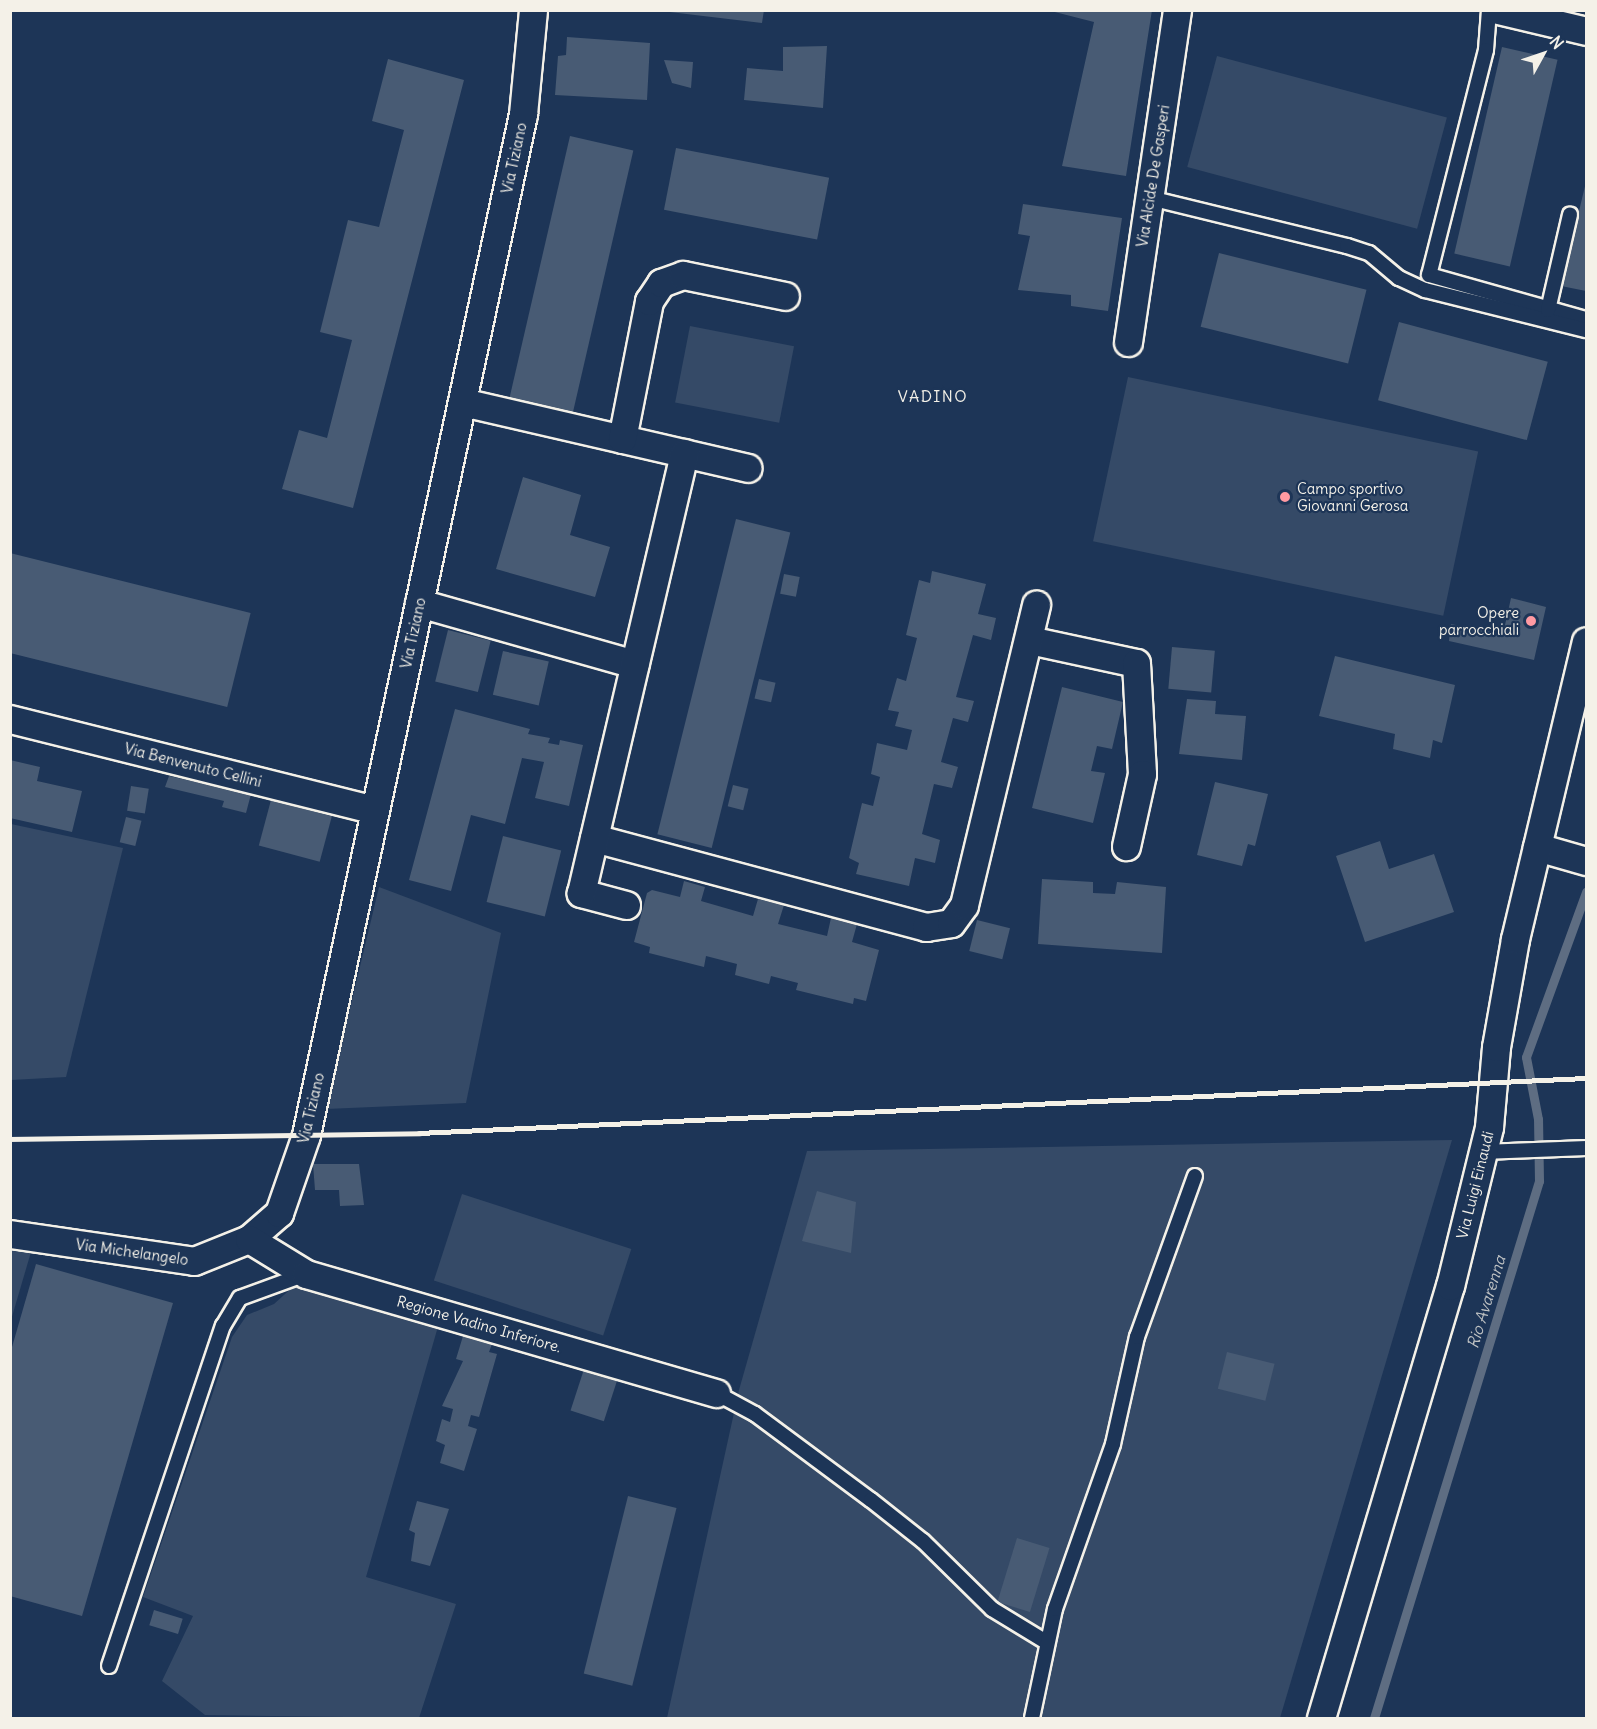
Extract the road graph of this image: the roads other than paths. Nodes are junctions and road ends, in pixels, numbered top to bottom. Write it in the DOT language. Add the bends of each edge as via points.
graph roads {
  1 [pos="533,10"];
  2 [pos="1177,10"];
  3 [pos="1489,10"];
  4 [pos="1498,10"];
  5 [pos="1587,31"];
  6 [pos="1150,198"];
  7 [pos="1570,215"];
  8 [pos="785,296"];
  9 [pos="1548,310"];
  10 [pos="1587,318"];
  11 [pos="1587,330"];
  12 [pos="1128,342"];
  13 [pos="462,402"];
  14 [pos="622,439"];
  15 [pos="684,453"];
  16 [pos="747,468"];
  17 [pos="419,603"];
  18 [pos="1036,604"];
  19 [pos="1029,640"];
  20 [pos="1587,641"];
  21 [pos="634,664"];
  22 [pos="10,719"];
  23 [pos="375,810"];
  24 [pos="594,838"];
  25 [pos="1126,846"];
  26 [pos="1549,849"];
  27 [pos="1587,861"];
  28 [pos="626,905"];
  29 [pos="1587,1148"];
  30 [pos="1483,1152"];
  31 [pos="1195,1176"];
  32 [pos="10,1234"];
  33 [pos="249,1239"];
  34 [pos="306,1275"];
  35 [pos="716,1393"];
  36 [pos="1046,1642"];
  37 [pos="110,1666"];
  38 [pos="1032,1719"];
  39 [pos="1321,1719"];
  1 -- 13 [label="street, Via Tiziano" via="523,114"];
  2 -- 6 [label="street, Via Alcide De Gasperi"];
  3 -- 9 [label="lane" via="1486,50 1429,275"];
  4 -- 5 [label="street"];
  6 -- 11 [label="lane" via="1347,246 1369,253 1399,278 1425,290"];
  6 -- 12 [label="street, Via Alcide De Gasperi"];
  7 -- 9 [label="lane"];
  8 -- 14 [label="street" via="683,275 661,283 649,301"];
  9 -- 10 [label="lane"];
  13 -- 14 [label="street"];
  13 -- 17 [label="street, Via Tiziano"];
  14 -- 15 [label="street"];
  15 -- 16 [label="street"];
  15 -- 21 [label="street"];
  17 -- 21 [label="street"];
  17 -- 23 [label="street, Via Tiziano"];
  18 -- 19 [label="street"];
  19 -- 24 [label="street" via="964,905 951,923 926,927"];
  19 -- 25 [label="street" via="1136,663 1142,774"];
  20 -- 26 [label="street, Via Luigi Einaudi"];
  21 -- 24 [label="street"];
  22 -- 23 [label="street, Via Benvenuto Cellini"];
  23 -- 33 [label="street, Via Tiziano" via="306,1136 279,1213"];
  24 -- 28 [label="street" via="581,893"];
  26 -- 27 [label="street"];
  26 -- 30 [label="street, Via Luigi Einaudi" via="1511,960"];
  29 -- 30 [label="lane"];
  30 -- 39 [label="street, Via Luigi Einaudi" via="1450,1286"];
  31 -- 36 [label="lane" via="1137,1337 1113,1444"];
  32 -- 33 [label="street, Via Michelangelo" via="194,1261"];
  33 -- 34 [label="street, Regione Vadino Inferiore."];
  34 -- 35 [label="street, Regione Vadino Inferiore."];
  34 -- 37 [label="lane" via="240,1298 223,1326"];
  35 -- 36 [label="lane" via="756,1414 871,1500 923,1541 992,1609"];
  36 -- 38 [label="lane"];
}
